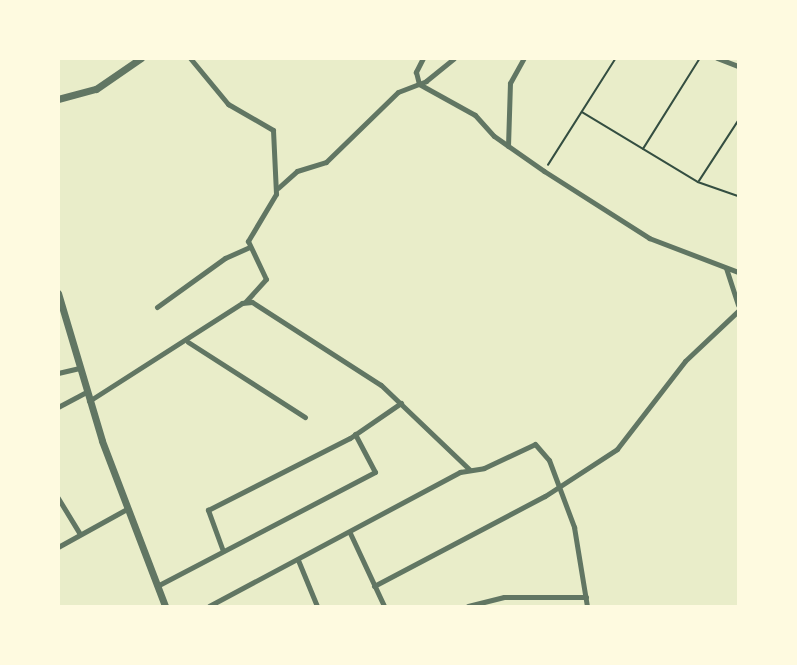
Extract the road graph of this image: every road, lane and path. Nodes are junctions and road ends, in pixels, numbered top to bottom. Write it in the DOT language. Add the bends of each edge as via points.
graph roads {
  1 [pos="141,58"];
  2 [pos="190,58"];
  3 [pos="423,58"];
  4 [pos="454,58"];
  5 [pos="524,58"];
  6 [pos="616,58"];
  7 [pos="700,58"];
  8 [pos="717,58"];
  9 [pos="738,66"];
  10 [pos="419,84"];
  11 [pos="58,99"];
  12 [pos="582,112"];
  13 [pos="738,122"];
  14 [pos="508,146"];
  15 [pos="642,150"];
  16 [pos="544,171"];
  17 [pos="698,182"];
  18 [pos="277,189"];
  19 [pos="738,196"];
  20 [pos="250,247"];
  21 [pos="726,268"];
  22 [pos="738,272"];
  23 [pos="58,293"];
  24 [pos="246,301"];
  25 [pos="60,303"];
  26 [pos="738,305"];
  27 [pos="157,307"];
  28 [pos="738,311"];
  29 [pos="188,342"];
  30 [pos="80,368"];
  31 [pos="58,373"];
  32 [pos="86,392"];
  33 [pos="89,401"];
  34 [pos="401,403"];
  35 [pos="58,407"];
  36 [pos="305,417"];
  37 [pos="355,434"];
  38 [pos="469,469"];
  39 [pos="559,484"];
  40 [pos="58,498"];
  41 [pos="125,510"];
  42 [pos="350,533"];
  43 [pos="80,534"];
  44 [pos="58,547"];
  45 [pos="223,551"];
  46 [pos="298,560"];
  47 [pos="157,586"];
  48 [pos="374,586"];
  49 [pos="586,597"];
  50 [pos="165,606"];
  51 [pos="209,606"];
  52 [pos="317,606"];
  53 [pos="384,606"];
  54 [pos="468,606"];
  55 [pos="587,606"];
  1 -- 11 [label="street" via="96,89"];
  2 -- 18 [label="street" via="228,104 272,128"];
  3 -- 10 [label="street" via="416,72"];
  4 -- 10 [label="street"];
  5 -- 14 [label="street" via="510,83"];
  6 -- 12 [label="path"];
  7 -- 15 [label="path"];
  8 -- 9 [label="street"];
  10 -- 14 [label="street" via="475,115"];
  10 -- 18 [label="street" via="398,92 326,162 297,171"];
  12 -- 15 [label="path"];
  12 -- 16 [label="path"];
  13 -- 17 [label="path"];
  14 -- 16 [label="street"];
  15 -- 17 [label="path"];
  16 -- 21 [label="street" via="649,238"];
  17 -- 19 [label="path"];
  18 -- 20 [label="street" via="250,236"];
  20 -- 24 [label="street" via="267,273"];
  20 -- 27 [label="street" via="225,258"];
  21 -- 22 [label="street"];
  21 -- 26 [label="street"];
  23 -- 25 [label="street"];
  24 -- 29 [label="street"];
  24 -- 34 [label="street" via="365,373"];
  25 -- 30 [label="street"];
  28 -- 39 [label="street" via="685,361 631,436"];
  29 -- 33 [label="street"];
  29 -- 36 [label="street"];
  30 -- 31 [label="street"];
  30 -- 32 [label="street"];
  32 -- 33 [label="street"];
  32 -- 35 [label="street"];
  33 -- 41 [label="street"];
  34 -- 37 [label="street"];
  34 -- 38 [label="street"];
  37 -- 45 [label="street" via="208,510"];
  37 -- 45 [label="street" via="375,472"];
  38 -- 39 [label="street" via="484,468 535,444 543,449"];
  38 -- 42 [label="street"];
  39 -- 48 [label="street"];
  39 -- 49 [label="street" via="580,547"];
  40 -- 43 [label="street"];
  41 -- 43 [label="street"];
  41 -- 47 [label="street"];
  42 -- 46 [label="street"];
  42 -- 48 [label="street"];
  43 -- 44 [label="street"];
  45 -- 47 [label="street"];
  46 -- 51 [label="street"];
  46 -- 52 [label="street"];
  47 -- 50 [label="street"];
  48 -- 53 [label="street"];
  49 -- 54 [label="street" via="504,597"];
  49 -- 55 [label="street"];
}
